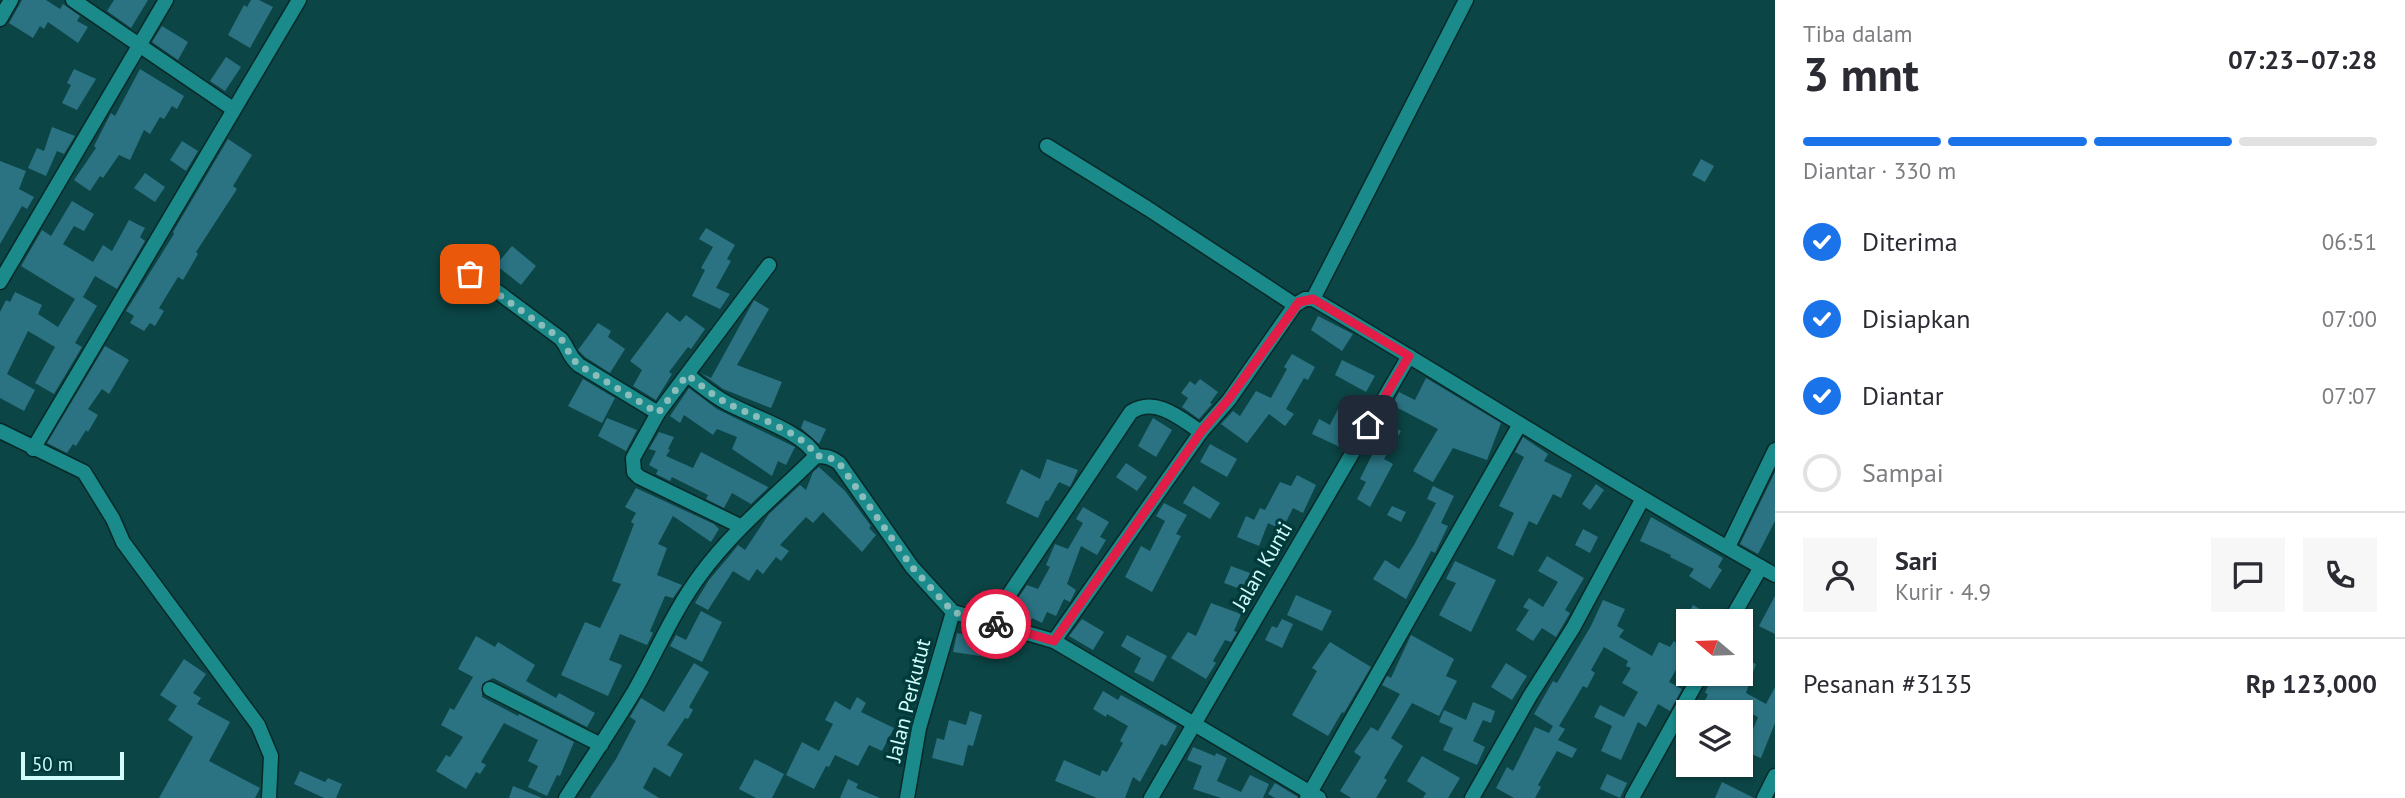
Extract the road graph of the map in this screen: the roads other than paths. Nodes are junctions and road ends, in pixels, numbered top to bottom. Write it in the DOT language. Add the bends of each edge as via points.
graph roads {
  1 [pos="11,0"];
  2 [pos="73,0"];
  3 [pos="166,0"];
  4 [pos="299,0"];
  5 [pos="1466,0"];
  6 [pos="0,19"];
  7 [pos="138,45"];
  8 [pos="233,108"];
  9 [pos="1047,146"];
  10 [pos="454,263"];
  11 [pos="769,265"];
  12 [pos="0,282"];
  13 [pos="1313,299"];
  14 [pos="1295,306"];
  15 [pos="1409,356"];
  16 [pos="687,375"];
  17 [pos="658,413"];
  18 [pos="1520,424"];
  19 [pos="0,430"];
  20 [pos="1201,432"];
  21 [pos="33,449"];
  22 [pos="1775,450"];
  23 [pos="816,456"];
  24 [pos="1642,500"];
  25 [pos="740,526"];
  26 [pos="1728,547"];
  27 [pos="1760,566"];
  28 [pos="1775,575"];
  29 [pos="1737,609"];
  30 [pos="953,612"];
  31 [pos="990,623"];
  32 [pos="1054,641"];
  33 [pos="1694,686"];
  34 [pos="490,689"];
  35 [pos="1194,724"];
  36 [pos="601,745"];
  37 [pos="1775,776"];
  38 [pos="1312,796"];
  39 [pos="269,798"];
  40 [pos="566,798"];
  41 [pos="907,798"];
  42 [pos="1151,798"];
  43 [pos="1472,798"];
  44 [pos="1632,798"];
  45 [pos="1764,798"];
  1 -- 6 [label="street"];
  2 -- 7 [label="street"];
  3 -- 7 [label="street"];
  4 -- 8 [label="street"];
  5 -- 13 [label="street"];
  7 -- 8 [label="street"];
  7 -- 12 [label="street"];
  8 -- 21 [label="street"];
  9 -- 14 [label="street"];
  10 -- 17 [label="street" via="561,339 579,365"];
  11 -- 16 [label="street"];
  13 -- 14 [label="street"];
  13 -- 15 [label="street"];
  14 -- 20 [label="street"];
  15 -- 18 [label="street"];
  15 -- 35 [label="street, Jalan Kunti"];
  16 -- 17 [label="street"];
  16 -- 23 [label="street" via="726,403 811,446"];
  17 -- 25 [label="street" via="633,458 634,472"];
  18 -- 24 [label="street"];
  18 -- 38 [label="street"];
  19 -- 21 [label="street"];
  20 -- 31 [label="street" via="1161,408 1131,412"];
  20 -- 32 [label="street"];
  21 -- 39 [label="street" via="84,472 123,542 258,725 271,756"];
  22 -- 26 [label="street"];
  23 -- 25 [label="street"];
  23 -- 30 [label="street" via="839,463 912,567"];
  24 -- 26 [label="street"];
  24 -- 43 [label="street"];
  25 -- 36 [label="street" via="678,608"];
  26 -- 27 [label="street"];
  27 -- 28 [label="street"];
  27 -- 29 [label="street"];
  30 -- 31 [label="street"];
  30 -- 41 [label="street, Jalan Perkutut" via="919,728"];
  31 -- 32 [label="street"];
  32 -- 35 [label="street"];
  33 -- 44 [label="street"];
  34 -- 36 [label="street"];
  35 -- 38 [label="street"];
  35 -- 42 [label="street, Jalan Kunti"];
  36 -- 40 [label="street"];
  37 -- 45 [label="street"];
}
